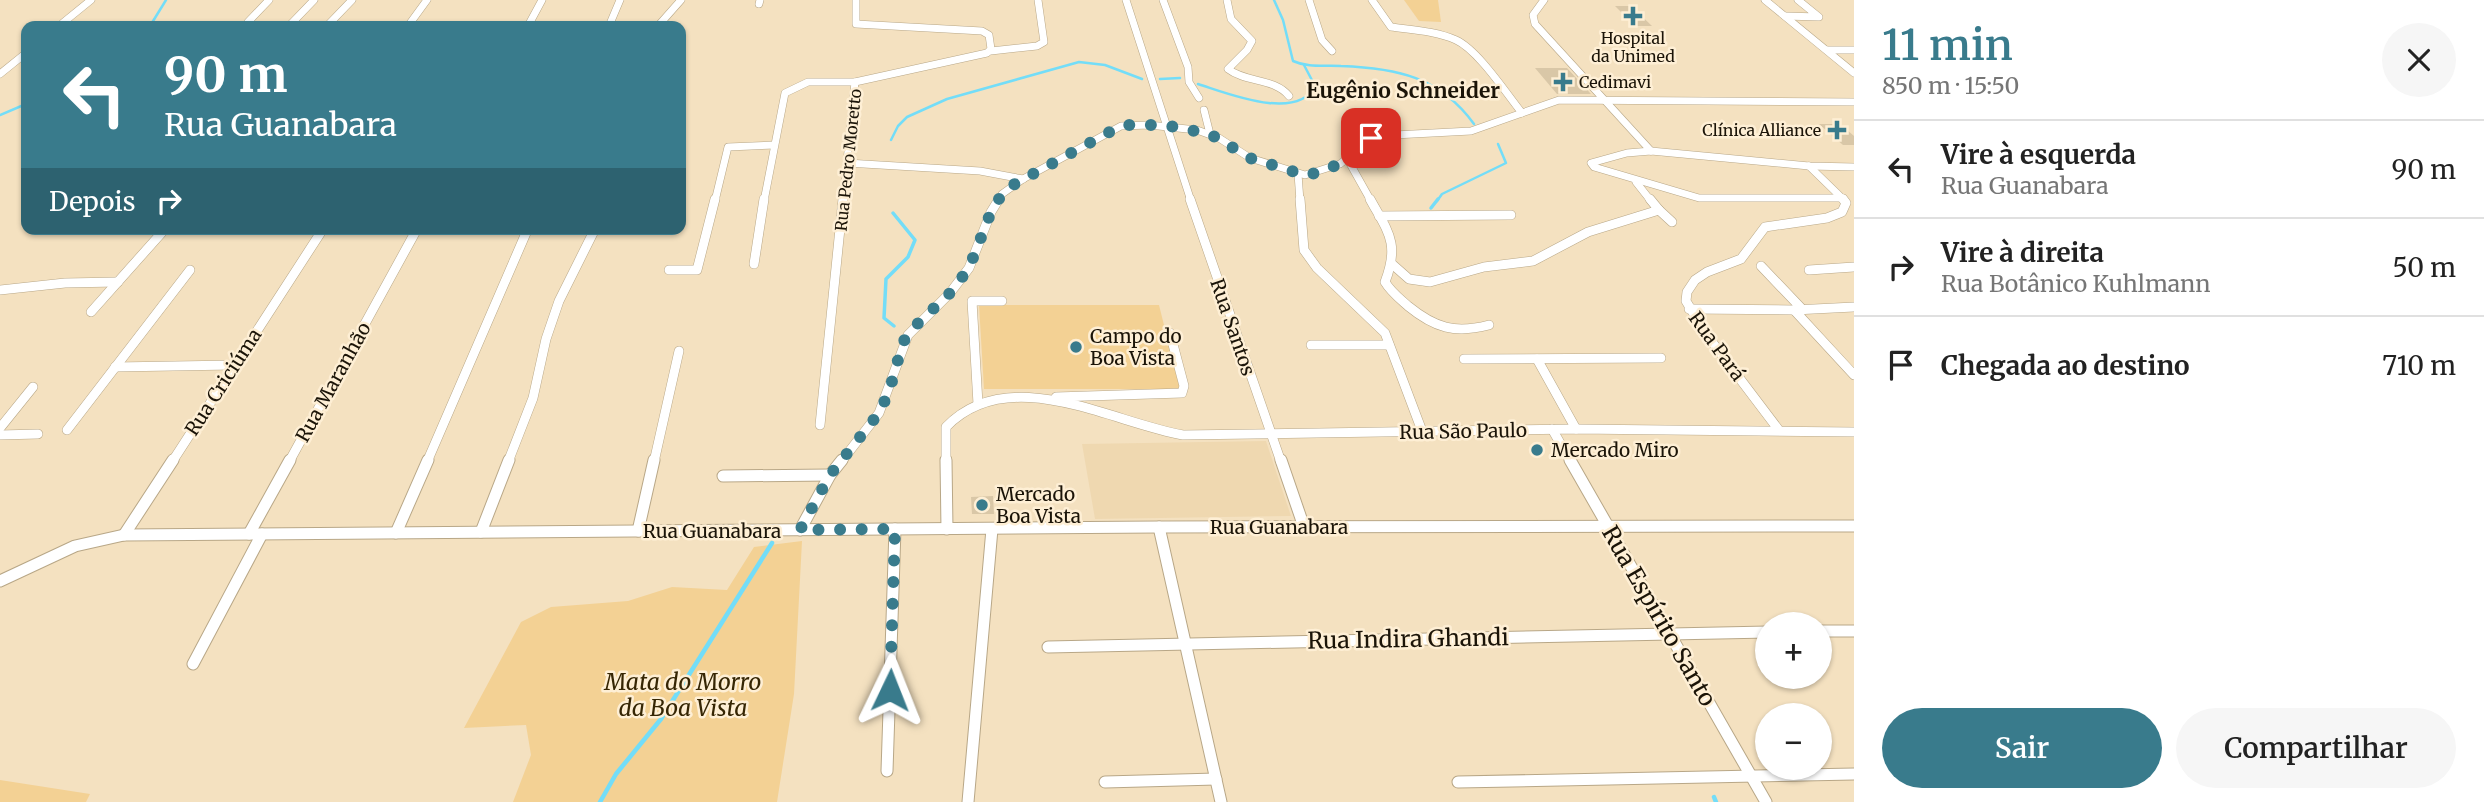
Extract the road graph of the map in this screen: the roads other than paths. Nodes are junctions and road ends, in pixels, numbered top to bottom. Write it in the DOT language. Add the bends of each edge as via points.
graph roads {
  1 [pos="91,0"];
  2 [pos="269,0"];
  3 [pos="314,0"];
  4 [pos="352,0"];
  5 [pos="426,0"];
  6 [pos="542,0"];
  7 [pos="620,0"];
  8 [pos="681,0"];
  9 [pos="856,0"];
  10 [pos="1038,0"];
  11 [pos="1126,0"];
  12 [pos="1163,0"];
  13 [pos="1227,0"];
  14 [pos="1309,0"];
  15 [pos="1372,0"];
  16 [pos="1544,0"];
  17 [pos="1765,0"];
  18 [pos="1797,0"];
  19 [pos="1785,16"];
  20 [pos="65,21"];
  21 [pos="249,21"];
  22 [pos="294,21"];
  23 [pos="332,21"];
  24 [pos="411,21"];
  25 [pos="531,21"];
  26 [pos="611,21"];
  27 [pos="662,21"];
  28 [pos="1826,50"];
  29 [pos="1854,50"];
  30 [pos="991,51"];
  31 [pos="1332,51"];
  32 [pos="21,56"];
  33 [pos="4,68"];
  34 [pos="1854,73"];
  35 [pos="0,74"];
  36 [pos="855,82"];
  37 [pos="1289,96"];
  38 [pos="1199,98"];
  39 [pos="1604,99"];
  40 [pos="1854,102"];
  41 [pos="1204,110"];
  42 [pos="1522,113"];
  43 [pos="1165,125"];
  44 [pos="1210,134"];
  45 [pos="774,145"];
  46 [pos="1651,151"];
  47 [pos="1348,159"];
  48 [pos="847,163"];
  49 [pos="1809,166"];
  50 [pos="1854,167"];
  51 [pos="1298,174"];
  52 [pos="1023,178"];
  53 [pos="1634,181"];
  54 [pos="1843,198"];
  55 [pos="1660,210"];
  56 [pos="1511,215"];
  57 [pos="1379,216"];
  58 [pos="1672,222"];
  59 [pos="160,235"];
  60 [pos="319,235"];
  61 [pos="414,235"];
  62 [pos="525,235"];
  63 [pos="592,235"];
  64 [pos="754,264"];
  65 [pos="1392,264"];
  66 [pos="1761,266"];
  67 [pos="1854,267"];
  68 [pos="190,270"];
  69 [pos="669,270"];
  70 [pos="1810,270"];
  71 [pos="118,282"];
  72 [pos="0,290"];
  73 [pos="1002,301"];
  74 [pos="1854,307"];
  75 [pos="1689,309"];
  76 [pos="1798,310"];
  77 [pos="91,312"];
  78 [pos="1489,325"];
  79 [pos="1170,334"];
  80 [pos="1311,345"];
  81 [pos="1389,345"];
  82 [pos="679,351"];
  83 [pos="1661,358"];
  84 [pos="1464,359"];
  85 [pos="1537,359"];
  86 [pos="1839,360"];
  87 [pos="1854,360"];
  88 [pos="233,365"];
  89 [pos="115,367"];
  90 [pos="1854,375"];
  91 [pos="33,387"];
  92 [pos="1038,398"];
  93 [pos="978,404"];
  94 [pos="820,425"];
  95 [pos="0,428"];
  96 [pos="1552,429"];
  97 [pos="1576,429"];
  98 [pos="1778,429"];
  99 [pos="66,430"];
  100 [pos="1422,431"];
  101 [pos="1854,432"];
  102 [pos="38,434"];
  103 [pos="1269,434"];
  104 [pos="0,435"];
  105 [pos="830,475"];
  106 [pos="723,476"];
  107 [pos="1607,525"];
  108 [pos="1159,527"];
  109 [pos="1304,527"];
  110 [pos="1854,527"];
  111 [pos="895,529"];
  112 [pos="947,529"];
  113 [pos="992,529"];
  114 [pos="800,530"];
  115 [pos="638,531"];
  116 [pos="481,532"];
  117 [pos="397,533"];
  118 [pos="256,534"];
  119 [pos="124,535"];
  120 [pos="0,581"];
  121 [pos="1832,631"];
  122 [pos="1854,631"];
  123 [pos="1755,632"];
  124 [pos="1670,634"];
  125 [pos="1185,644"];
  126 [pos="1048,647"];
  127 [pos="193,664"];
  128 [pos="887,771"];
  129 [pos="1854,774"];
  130 [pos="1751,776"];
  131 [pos="1216,779"];
  132 [pos="1105,782"];
  133 [pos="1458,782"];
  134 [pos="968,802"];
  135 [pos="1221,802"];
  136 [pos="1766,802"];
  1 -- 20 [label="street"];
  2 -- 21 [label="street"];
  3 -- 22 [label="street"];
  4 -- 23 [label="street"];
  5 -- 24 [label="street"];
  6 -- 25 [label="street"];
  7 -- 26 [label="street"];
  8 -- 27 [label="street"];
  9 -- 30 [label="street" via="856,24 982,31 989,35"];
  10 -- 30 [label="street, Rua Pedro Moretto" via="1044,42"];
  11 -- 43 [label="street, Rua Santos"];
  12 -- 38 [label="street" via="1188,67 1189,82"];
  13 -- 37 [label="street" via="1231,19 1252,41 1248,52 1228,69 1243,79 1283,89"];
  14 -- 31 [label="street" via="1322,40"];
  15 -- 42 [label="street" via="1391,27 1442,35 1466,46"];
  16 -- 39 [label="street" via="1533,15 1535,24"];
  17 -- 19 [label="street"];
  18 -- 19 [label="street" via="1819,17"];
  19 -- 28 [label="street"];
  28 -- 29 [label="street"];
  28 -- 34 [label="street"];
  30 -- 36 [label="street, Rua Pedro Moretto"];
  32 -- 33 [label="street"];
  33 -- 35 [label="street"];
  36 -- 45 [label="street" via="804,83 789,89"];
  36 -- 48 [label="street, Rua Pedro Moretto"];
  39 -- 40 [label="street"];
  39 -- 42 [label="street" via="1559,100"];
  39 -- 46 [label="street"];
  41 -- 44 [label="street"];
  42 -- 47 [label="street" via="1471,131 1375,136"];
  43 -- 44 [label="street"];
  43 -- 52 [label="street" via="1121,126"];
  43 -- 103 [label="street, Rua Santos"];
  44 -- 51 [label="street" via="1250,158"];
  45 -- 64 [label="street"];
  45 -- 69 [label="street" via="728,146 697,270"];
  46 -- 49 [label="street"];
  46 -- 53 [label="street" via="1591,163"];
  47 -- 51 [label="street" via="1321,172"];
  47 -- 57 [label="street"];
  48 -- 52 [label="street"];
  48 -- 94 [label="street, Rua Pedro Moretto"];
  49 -- 50 [label="street"];
  49 -- 54 [label="street"];
  51 -- 81 [label="street" via="1304,250 1381,328"];
  52 -- 105 [label="street" via="996,202 974,258 957,285 908,335 879,413"];
  53 -- 54 [label="street" via="1710,199"];
  53 -- 55 [label="street"];
  54 -- 75 [label="street, Rua Pará" via="1846,208 1837,216 1765,227 1741,259 1695,280 1687,292"];
  55 -- 58 [label="street"];
  55 -- 65 [label="street" via="1588,232 1533,261 1484,267 1430,282 1409,279"];
  56 -- 57 [label="street"];
  57 -- 65 [label="street" via="1392,239"];
  59 -- 71 [label="street"];
  60 -- 88 [label="street, Rua Criciúma"];
  61 -- 118 [label="street, Rua Maranhão"];
  62 -- 117 [label="street"];
  63 -- 116 [label="street" via="559,301 533,398"];
  65 -- 78 [label="street" via="1386,287 1435,326 1463,333"];
  66 -- 76 [label="street"];
  67 -- 70 [label="street"];
  68 -- 89 [label="street"];
  71 -- 72 [label="street"];
  71 -- 77 [label="street"];
  73 -- 93 [label="street" via="972,301"];
  74 -- 76 [label="street"];
  75 -- 76 [label="street"];
  75 -- 98 [label="street, Rua Pará"];
  76 -- 86 [label="street"];
  79 -- 92 [label="street" via="1182,393"];
  80 -- 81 [label="street"];
  81 -- 100 [label="street"];
  82 -- 115 [label="street"];
  83 -- 85 [label="street"];
  84 -- 85 [label="street"];
  85 -- 97 [label="street"];
  86 -- 87 [label="street"];
  86 -- 90 [label="street"];
  88 -- 89 [label="street"];
  88 -- 119 [label="street, Rua Criciúma"];
  89 -- 99 [label="street"];
  91 -- 95 [label="street"];
  92 -- 93 [label="street" via="1004,397"];
  92 -- 103 [label="street, Rua São Paulo" via="1148,430"];
  93 -- 112 [label="street" via="946,427"];
  96 -- 97 [label="street, Rua São Paulo"];
  96 -- 100 [label="street, Rua São Paulo"];
  96 -- 107 [label="street, Rua Espírito Santo"];
  97 -- 98 [label="street, Rua São Paulo"];
  98 -- 101 [label="street, Rua São Paulo"];
  100 -- 103 [label="street, Rua São Paulo"];
  102 -- 104 [label="street"];
  103 -- 109 [label="street, Rua Santos"];
  105 -- 106 [label="street"];
  105 -- 114 [label="street"];
  107 -- 109 [label="street, Rua Guanabara"];
  107 -- 110 [label="street, Rua Guanabara"];
  107 -- 124 [label="street, Rua Espírito Santo"];
  108 -- 109 [label="street, Rua Guanabara"];
  108 -- 113 [label="street, Rua Guanabara"];
  108 -- 125 [label="street"];
  111 -- 112 [label="street, Rua Guanabara"];
  111 -- 114 [label="street, Rua Guanabara"];
  111 -- 128 [label="street"];
  112 -- 113 [label="street, Rua Guanabara"];
  113 -- 134 [label="street"];
  114 -- 115 [label="street, Rua Guanabara"];
  115 -- 116 [label="street, Rua Guanabara"];
  116 -- 117 [label="street, Rua Guanabara"];
  117 -- 118 [label="street, Rua Guanabara"];
  118 -- 119 [label="street, Rua Guanabara"];
  118 -- 127 [label="street, Rua Maranhão"];
  119 -- 120 [label="street, Rua Guanabara" via="57,551"];
  121 -- 122 [label="street"];
  123 -- 124 [label="street, Rua Indira Ghandi"];
  124 -- 125 [label="street, Rua Indira Ghandi"];
  124 -- 130 [label="street, Rua Espírito Santo"];
  125 -- 126 [label="street, Rua Indira Ghandi"];
  125 -- 131 [label="street"];
  129 -- 130 [label="street"];
  130 -- 133 [label="street"];
  130 -- 136 [label="street, Rua Espírito Santo"];
  131 -- 132 [label="street"];
  131 -- 135 [label="street"];
}
